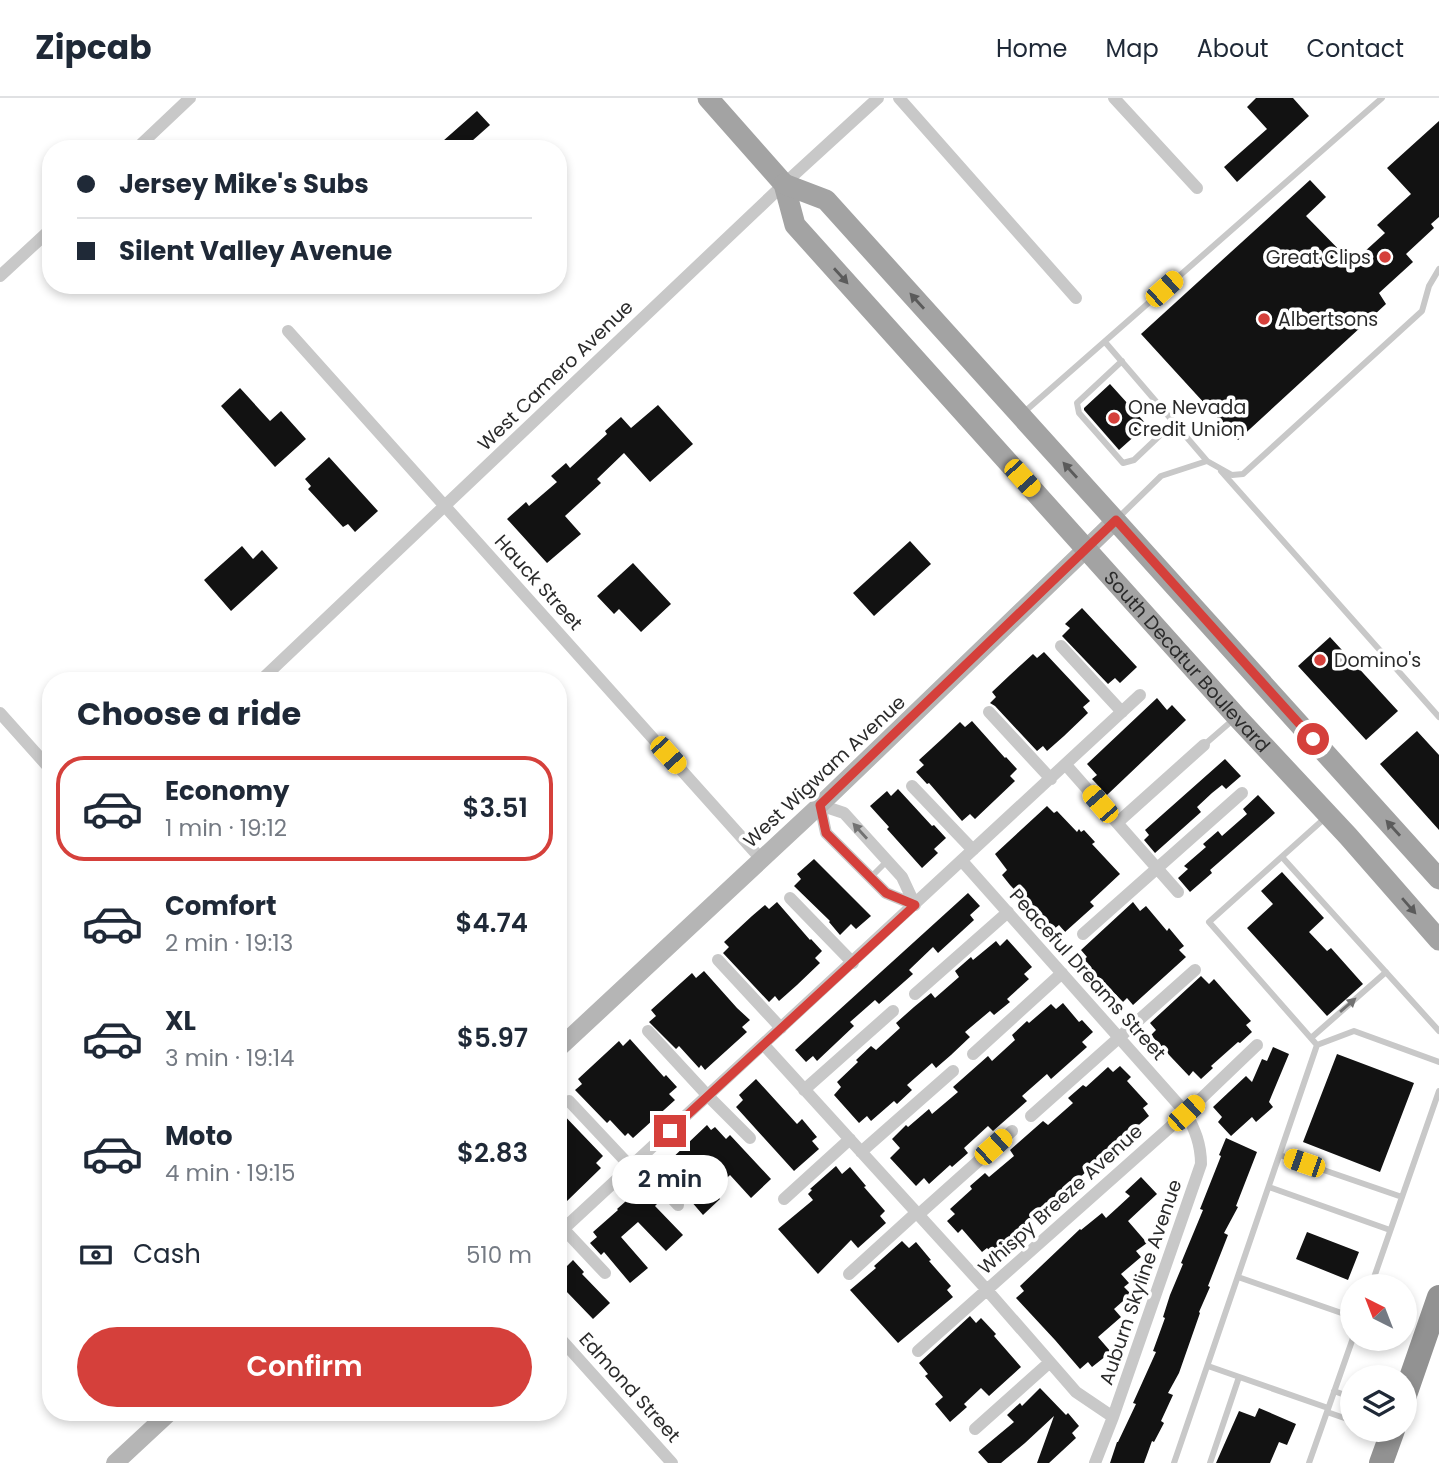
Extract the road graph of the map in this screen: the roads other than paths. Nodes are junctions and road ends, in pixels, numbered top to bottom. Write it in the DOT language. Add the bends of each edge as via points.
graph roads {
  1 [pos="190,98"];
  2 [pos="708,98"];
  3 [pos="878,98"];
  4 [pos="898,98"];
  5 [pos="1114,98"];
  6 [pos="1382,98"];
  7 [pos="146,140"];
  8 [pos="784,184"];
  9 [pos="1197,188"];
  10 [pos="42,237"];
  11 [pos="1439,269"];
  12 [pos="0,276"];
  13 [pos="1076,299"];
  14 [pos="288,331"];
  15 [pos="1105,342"];
  16 [pos="1122,361"];
  17 [pos="1021,415"];
  18 [pos="1174,422"];
  19 [pos="1207,461"];
  20 [pos="1217,467"];
  21 [pos="445,506"];
  22 [pos="1116,520"];
  23 [pos="1086,549"];
  24 [pos="1061,646"];
  25 [pos="270,672"];
  26 [pos="1140,695"];
  27 [pos="989,712"];
  28 [pos="1122,712"];
  29 [pos="0,713"];
  30 [pos="1237,716"];
  31 [pos="1439,717"];
  32 [pos="1204,745"];
  33 [pos="42,760"];
  34 [pos="1066,765"];
  35 [pos="1051,779"];
  36 [pos="912,786"];
  37 [pos="1242,793"];
  38 [pos="820,805"];
  39 [pos="1329,815"];
  40 [pos="1118,823"];
  41 [pos="973,850"];
  42 [pos="1282,857"];
  43 [pos="761,859"];
  44 [pos="887,861"];
  45 [pos="962,861"];
  46 [pos="1157,868"];
  47 [pos="870,878"];
  48 [pos="1439,879"];
  49 [pos="1178,892"];
  50 [pos="790,898"];
  51 [pos="915,905"];
  52 [pos="1008,912"];
  53 [pos="1083,934"];
  54 [pos="1439,940"];
  55 [pos="718,960"];
  56 [pos="853,963"];
  57 [pos="1195,970"];
  58 [pos="1386,972"];
  59 [pos="1062,974"];
  60 [pos="915,994"];
  61 [pos="892,1011"];
  62 [pos="781,1028"];
  63 [pos="648,1031"];
  64 [pos="1439,1031"];
  65 [pos="1119,1037"];
  66 [pos="1311,1038"];
  67 [pos="567,1041"];
  68 [pos="764,1045"];
  69 [pos="1257,1045"];
  70 [pos="1317,1045"];
  71 [pos="973,1054"];
  72 [pos="1439,1062"];
  73 [pos="953,1072"];
  74 [pos="804,1090"];
  75 [pos="1439,1091"];
  76 [pos="708,1096"];
  77 [pos="569,1101"];
  78 [pos="1186,1113"];
  79 [pos="1031,1116"];
  80 [pos="1012,1131"];
  81 [pos="750,1138"];
  82 [pos="850,1139"];
  83 [pos="861,1152"];
  84 [pos="1280,1155"];
  85 [pos="631,1167"];
  86 [pos="1269,1187"];
  87 [pos="1402,1197"];
  88 [pos="784,1199"];
  89 [pos="678,1205"];
  90 [pos="917,1214"];
  91 [pos="567,1223"];
  92 [pos="1390,1230"];
  93 [pos="567,1236"];
  94 [pos="605,1273"];
  95 [pos="849,1274"];
  96 [pos="1375,1274"];
  97 [pos="1238,1278"];
  98 [pos="987,1290"];
  99 [pos="1439,1297"];
  100 [pos="1340,1313"];
  101 [pos="567,1346"];
  102 [pos="1348,1351"];
  103 [pos="918,1352"];
  104 [pos="1050,1362"];
  105 [pos="1415,1365"];
  106 [pos="1208,1366"];
  107 [pos="1239,1377"];
  108 [pos="1334,1391"];
  109 [pos="1340,1393"];
  110 [pos="1328,1410"];
  111 [pos="1340,1415"];
  112 [pos="1113,1417"];
  113 [pos="160,1421"];
  114 [pos="975,1429"];
  115 [pos="1386,1442"];
  116 [pos="115,1463"];
  117 [pos="672,1463"];
  118 [pos="1095,1463"];
  119 [pos="1174,1463"];
  120 [pos="1210,1463"];
  121 [pos="1309,1463"];
  122 [pos="1381,1463"];
  1 -- 7 [label="street"];
  2 -- 8 [label="main road, South Decatur Boulevard"];
  3 -- 8 [label="street, West Camero Avenue"];
  4 -- 13 [label="street"];
  5 -- 9 [label="street"];
  6 -- 15 [label="lane"];
  17 -- 8 [label="main road, South Decatur Boulevard, one-way" via="826,201"];
  8 -- 21 [label="street, West Camero Avenue"];
  8 -- 23 [label="main road, South Decatur Boulevard, one-way" via="795,225"];
  10 -- 12 [label="street"];
  11 -- 20 [label="lane" via="1422,311 1244,474 1232,475"];
  14 -- 21 [label="street, Hauck Street"];
  15 -- 16 [label="lane"];
  15 -- 17 [label="lane"];
  16 -- 18 [label="lane"];
  16 -- 18 [label="lane" via="1077,403 1079,413 1123,463 1134,460"];
  22 -- 17 [label="main road, South Decatur Boulevard, one-way"];
  18 -- 19 [label="lane"];
  19 -- 20 [label="lane"];
  19 -- 22 [label="lane" via="1161,476"];
  20 -- 31 [label="lane"];
  21 -- 25 [label="street, West Camero Avenue"];
  21 -- 43 [label="street, Hauck Street"];
  22 -- 23 [label="street, West Wigwam Avenue"];
  48 -- 22 [label="main road, South Decatur Boulevard, one-way"];
  23 -- 30 [label="main road, South Decatur Boulevard"];
  23 -- 38 [label="street, West Wigwam Avenue"];
  24 -- 28 [label="street"];
  26 -- 28 [label="street"];
  27 -- 35 [label="street"];
  28 -- 34 [label="street"];
  29 -- 33 [label="street"];
  30 -- 32 [label="lane"];
  30 -- 39 [label="main road, South Decatur Boulevard"];
  32 -- 40 [label="street"];
  34 -- 35 [label="street"];
  34 -- 40 [label="street"];
  35 -- 41 [label="street"];
  36 -- 41 [label="street"];
  37 -- 46 [label="street"];
  38 -- 43 [label="street, West Wigwam Avenue"];
  44 -- 38 [label="street, one-way" via="844,813"];
  38 -- 47 [label="street" via="826,833"];
  39 -- 42 [label="lane"];
  39 -- 54 [label="main road, South Decatur Boulevard, one-way"];
  40 -- 46 [label="street"];
  41 -- 45 [label="street"];
  42 -- 58 [label="lane"];
  42 -- 66 [label="lane" via="1209,922"];
  43 -- 67 [label="street, West Wigwam Avenue"];
  44 -- 47 [label="lane"];
  44 -- 51 [label="street" via="902,877"];
  45 -- 51 [label="street"];
  45 -- 52 [label="street, Peaceful Dreams Street"];
  46 -- 49 [label="street"];
  46 -- 53 [label="street"];
  47 -- 51 [label="street" via="886,893"];
  50 -- 56 [label="street"];
  51 -- 56 [label="street"];
  52 -- 59 [label="street, Peaceful Dreams Street"];
  52 -- 60 [label="street"];
  55 -- 62 [label="street"];
  56 -- 62 [label="street"];
  57 -- 65 [label="street"];
  58 -- 64 [label="lane"];
  66 -- 58 [label="lane, one-way"];
  59 -- 65 [label="street, Peaceful Dreams Street"];
  59 -- 71 [label="street"];
  61 -- 74 [label="street"];
  62 -- 68 [label="street"];
  63 -- 76 [label="street"];
  65 -- 78 [label="street, Peaceful Dreams Street"];
  65 -- 79 [label="street"];
  66 -- 70 [label="lane"];
  68 -- 74 [label="street"];
  68 -- 76 [label="street"];
  69 -- 78 [label="street, Whispy Breeze Avenue"];
  70 -- 72 [label="lane" via="1354,1031"];
  70 -- 84 [label="lane"];
  73 -- 83 [label="street"];
  74 -- 82 [label="street"];
  75 -- 87 [label="lane"];
  76 -- 81 [label="street"];
  76 -- 85 [label="street"];
  77 -- 85 [label="street"];
  78 -- 98 [label="street, Whispy Breeze Avenue"];
  78 -- 112 [label="street, Auburn Skyline Avenue" via="1201,1149 1201,1164"];
  80 -- 90 [label="street"];
  82 -- 83 [label="street"];
  82 -- 88 [label="street"];
  83 -- 90 [label="street"];
  84 -- 86 [label="lane"];
  84 -- 87 [label="lane"];
  85 -- 89 [label="street" via="653,1179"];
  85 -- 91 [label="street"];
  86 -- 92 [label="lane"];
  86 -- 97 [label="lane"];
  87 -- 92 [label="lane"];
  90 -- 95 [label="street"];
  90 -- 98 [label="street"];
  92 -- 96 [label="lane"];
  93 -- 94 [label="street"];
  97 -- 100 [label="lane"];
  97 -- 106 [label="lane"];
  98 -- 103 [label="street, Whispy Breeze Avenue"];
  98 -- 104 [label="street"];
  99 -- 105 [label="highway"];
  101 -- 117 [label="street, Edmond Street"];
  102 -- 108 [label="lane"];
  104 -- 112 [label="street" via="1076,1392"];
  104 -- 114 [label="street"];
  106 -- 107 [label="lane"];
  106 -- 119 [label="lane"];
  107 -- 110 [label="lane"];
  107 -- 120 [label="lane"];
  108 -- 109 [label="lane"];
  108 -- 110 [label="lane"];
  110 -- 111 [label="lane"];
  110 -- 121 [label="lane"];
  112 -- 118 [label="street, Auburn Skyline Avenue"];
  113 -- 116 [label="street"];
  115 -- 122 [label="highway"];
}
